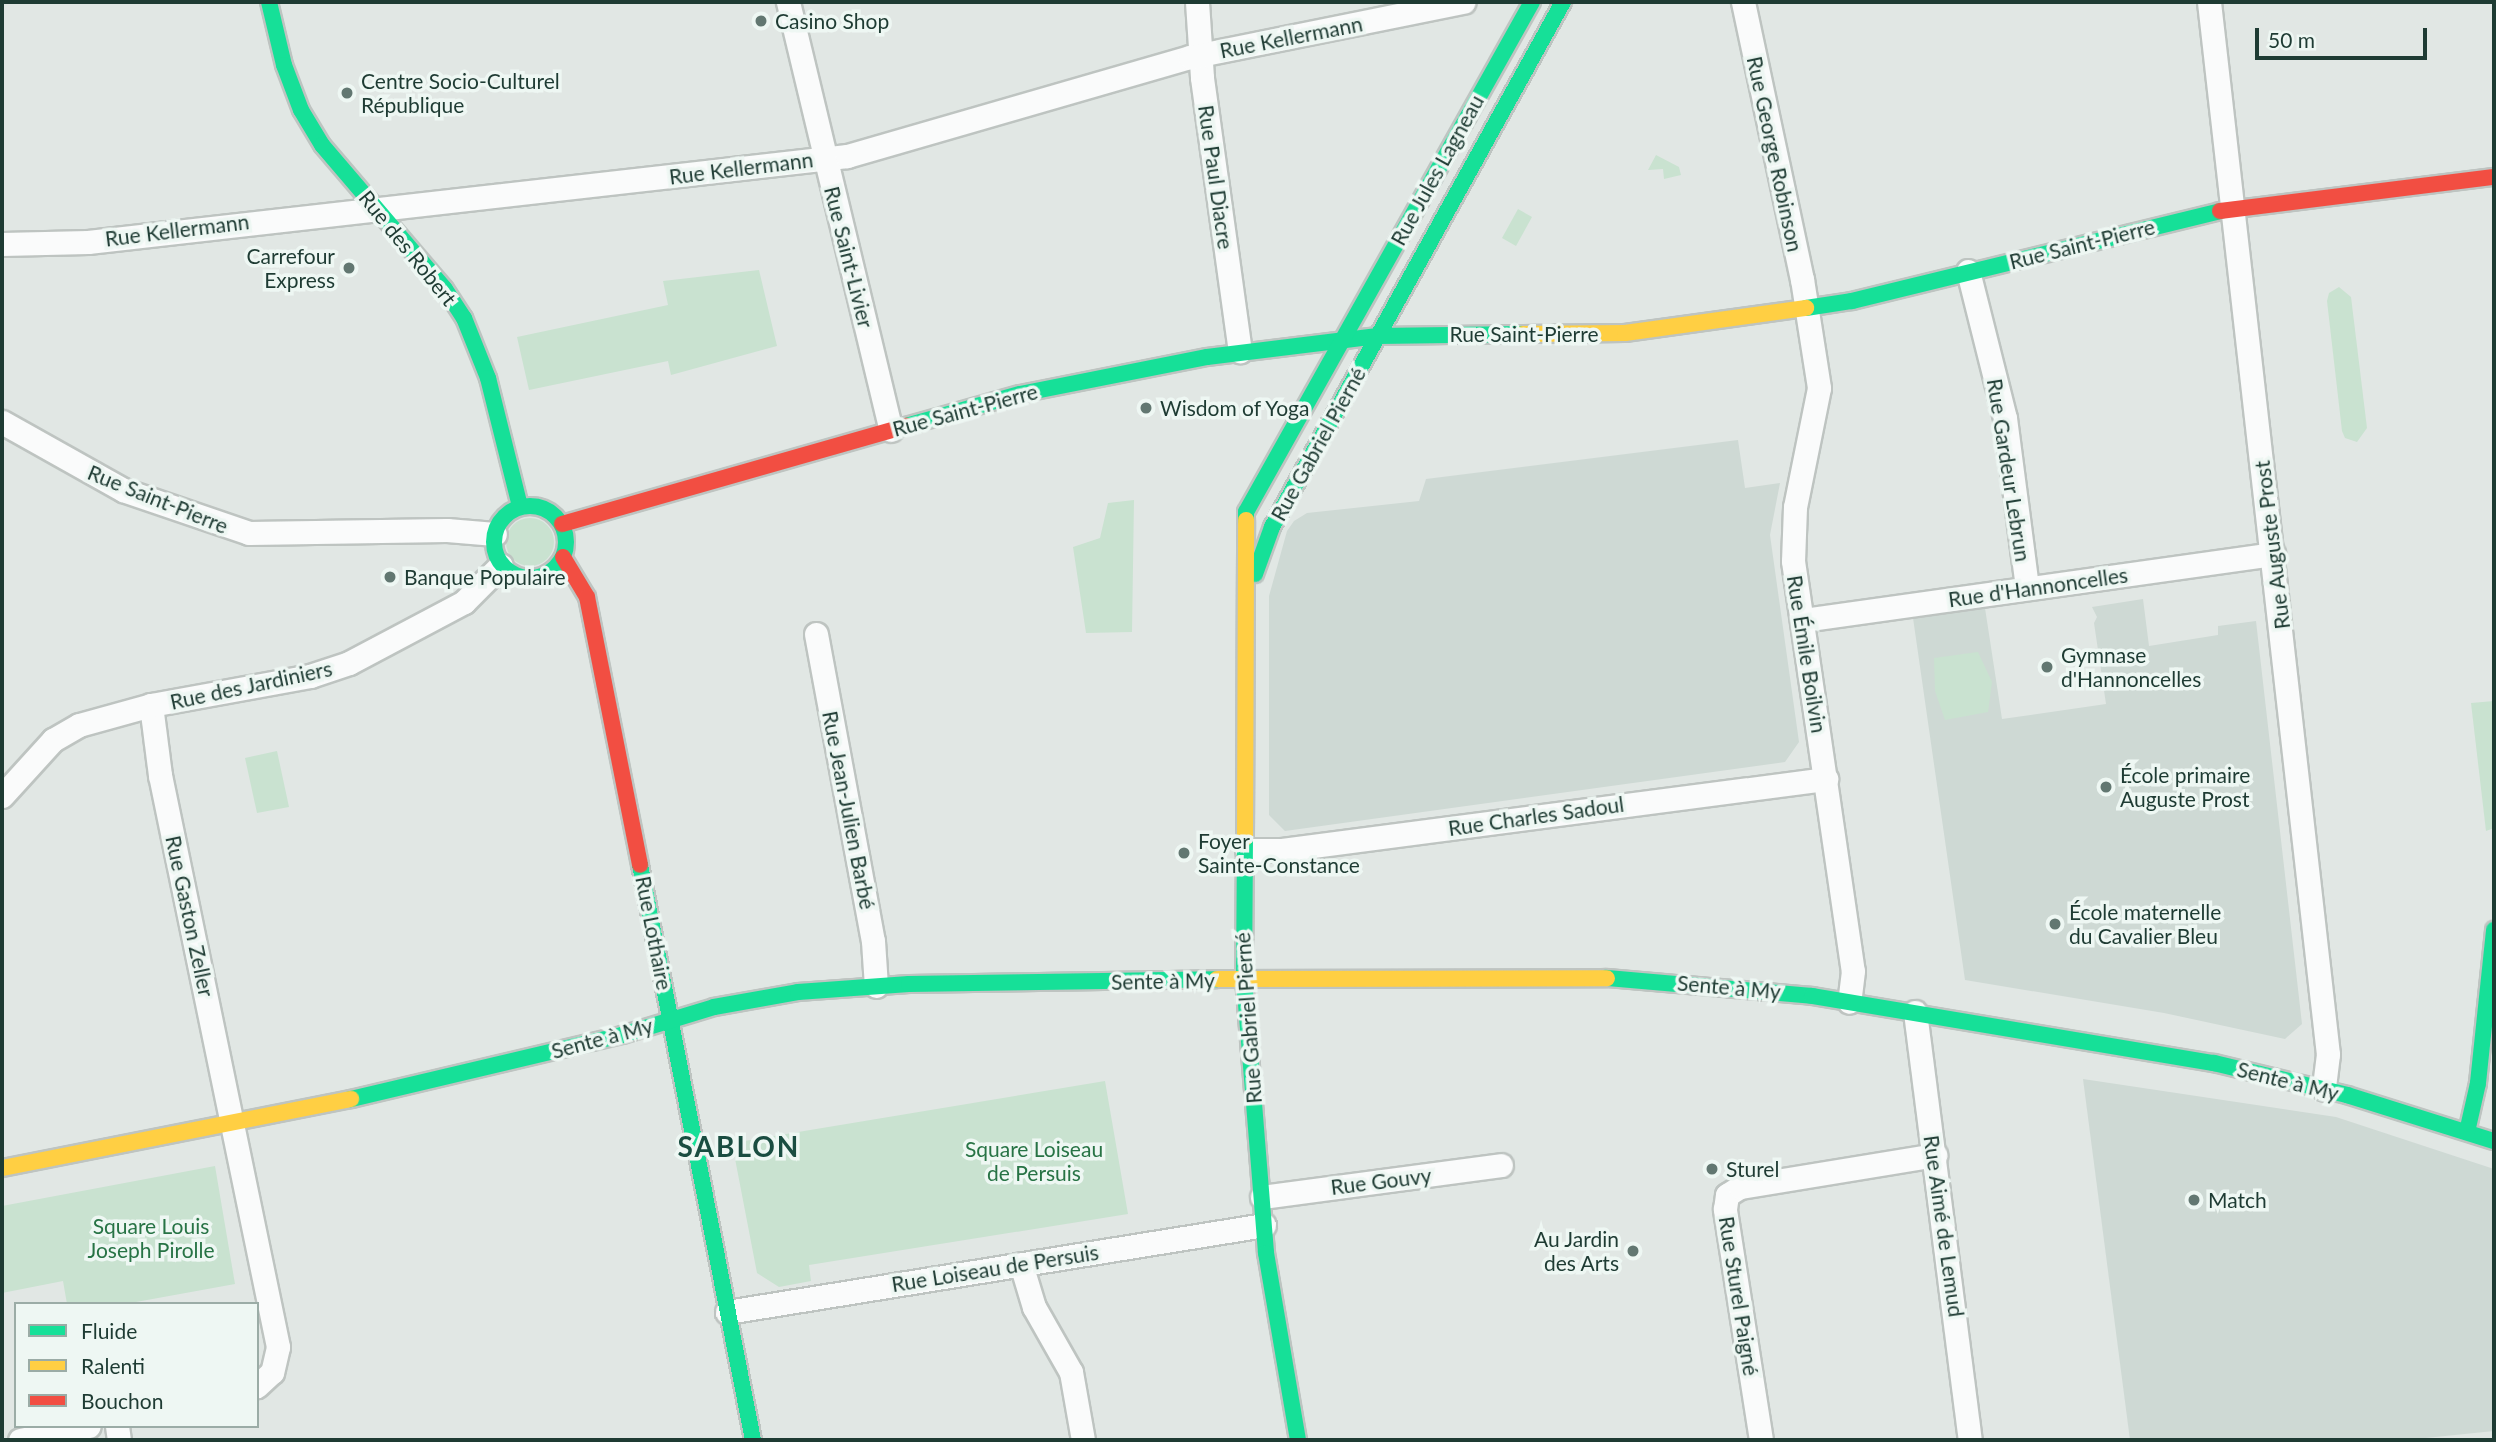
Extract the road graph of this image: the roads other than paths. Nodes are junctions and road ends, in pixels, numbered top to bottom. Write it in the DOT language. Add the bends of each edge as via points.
graph roads {
  1 [pos="269,2"];
  2 [pos="788,2"];
  3 [pos="1197,2"];
  4 [pos="1464,2"];
  5 [pos="1532,2"];
  6 [pos="1563,2"];
  7 [pos="1744,2"];
  8 [pos="2209,2"];
  9 [pos="1200,55"];
  10 [pos="825,158"];
  11 [pos="2494,177"];
  12 [pos="375,207"];
  13 [pos="2231,208"];
  14 [pos="2,244"];
  15 [pos="1968,271"];
  16 [pos="1808,306"];
  17 [pos="1378,336"];
  18 [pos="1342,339"];
  19 [pos="1240,352"];
  20 [pos="2,422"];
  21 [pos="891,430"];
  22 [pos="520,506"];
  23 [pos="562,524"];
  24 [pos="495,534"];
  25 [pos="2273,554"];
  26 [pos="563,557"];
  27 [pos="501,565"];
  28 [pos="540,577"];
  29 [pos="2027,588"];
  30 [pos="1249,593"];
  31 [pos="1803,620"];
  32 [pos="593,631"];
  33 [pos="816,634"];
  34 [pos="151,705"];
  35 [pos="1826,779"];
  36 [pos="2,796"];
  37 [pos="1247,850"];
  38 [pos="2494,930"];
  39 [pos="1244,979"];
  40 [pos="876,986"];
  41 [pos="1849,1002"];
  42 [pos="1915,1012"];
  43 [pos="670,1020"];
  44 [pos="2324,1089"];
  45 [pos="234,1125"];
  46 [pos="2467,1132"];
  47 [pos="2494,1141"];
  48 [pos="1935,1155"];
  49 [pos="1501,1165"];
  50 [pos="2,1168"];
  51 [pos="1262,1196"];
  52 [pos="1264,1224"];
  53 [pos="1021,1264"];
  54 [pos="727,1312"];
  55 [pos="259,1384"];
  56 [pos="79,1428"];
  57 [pos="20,1440"];
  58 [pos="753,1440"];
  59 [pos="1083,1440"];
  60 [pos="1297,1440"];
  61 [pos="1761,1440"];
  62 [pos="1970,1440"];
  1 -- 12 [label="street, Rue des Robert" via="284,65 301,110 322,145"];
  2 -- 10 [label="street, Rue Saint-Livier"];
  3 -- 9 [label="street, Rue Paul Diacre"];
  4 -- 9 [label="street, Rue Kellermann"];
  5 -- 18 [label="street, Rue Jules Lagneau"];
  6 -- 17 [label="street, Rue Jules Lagneau"];
  7 -- 16 [label="street, Rue George Robinson"];
  8 -- 13 [label="street, Rue Auguste Prost"];
  9 -- 10 [label="street, Rue Kellermann" via="847,156"];
  9 -- 19 [label="street, Rue Paul Diacre"];
  10 -- 12 [label="street, Rue Kellermann"];
  10 -- 21 [label="street, Rue Saint-Livier"];
  11 -- 13 [label="street, Rue Saint-Pierre"];
  12 -- 14 [label="street, Rue Kellermann" via="88,242"];
  12 -- 22 [label="street, Rue des Robert" via="464,318 488,378"];
  13 -- 15 [label="street, Rue Saint-Pierre"];
  13 -- 25 [label="street, Rue Auguste Prost"];
  15 -- 16 [label="street, Rue Saint-Pierre" via="1852,301"];
  15 -- 29 [label="street, Rue Gardeur Lebrun" via="2005,418"];
  16 -- 17 [label="street, Rue Saint-Pierre" via="1602,335"];
  16 -- 31 [label="street, Rue Émile Boilvin" via="1819,388 1792,535"];
  17 -- 18 [label="street, Rue Saint-Pierre"];
  17 -- 30 [label="street, Rue Gabriel Pierné" via="1272,527"];
  18 -- 19 [label="street, Rue Saint-Pierre"];
  18 -- 30 [label="street, Rue Gabriel Pierné" via="1246,512"];
  19 -- 21 [label="street, Rue Saint-Pierre" via="1020,394"];
  20 -- 24 [label="street, Rue Saint-Pierre" via="122,490 249,533 447,530"];
  21 -- 23 [label="street, Rue Saint-Pierre"];
  22 -- 23 [label="street" via="544,508"];
  22 -- 24 [label="street" via="500,522"];
  23 -- 26 [label="street" via="567,546"];
  24 -- 27 [label="street"];
  25 -- 29 [label="street, Rue d'Hannoncelles"];
  25 -- 44 [label="street, Rue Auguste Prost" via="2328,1054"];
  26 -- 28 [label="street"];
  26 -- 32 [label="street, Rue Lothaire" via="587,597"];
  27 -- 28 [label="street" via="523,578"];
  27 -- 34 [label="street, Rue des Jardiniers" via="464,602 349,663 310,676"];
  28 -- 32 [label="street, Rue Lothaire" via="560,590"];
  29 -- 31 [label="street, Rue d'Hannoncelles"];
  30 -- 37 [label="street, Rue Gabriel Pierné"];
  31 -- 35 [label="street, Rue Émile Boilvin"];
  32 -- 43 [label="street, Rue Lothaire"];
  33 -- 40 [label="street, Rue Jean-Julien Barbé" via="873,941"];
  34 -- 36 [label="street, Rue des Jardiniers" via="88,721 53,740"];
  34 -- 45 [label="street, Rue Gaston Zeller" via="160,775"];
  35 -- 37 [label="street, Rue Charles Sadoul" via="1282,850"];
  35 -- 41 [label="street, Rue Émile Boilvin" via="1853,971"];
  37 -- 39 [label="street, Rue Gabriel Pierné" via="1242,910"];
  38 -- 46 [label="street" via="2478,1083"];
  39 -- 40 [label="street, Sente à My"];
  39 -- 41 [label="street, Sente à My" via="1615,978 1770,990"];
  39 -- 51 [label="street, Rue Gabriel Pierné"];
  40 -- 43 [label="street, Sente à My" via="759,998"];
  41 -- 42 [label="street, Sente à My"];
  42 -- 44 [label="street, Sente à My" via="2214,1063"];
  42 -- 48 [label="street, Rue Aimé de Lemud"];
  43 -- 45 [label="street, Sente à My"];
  43 -- 54 [label="street, Rue Lothaire"];
  44 -- 46 [label="street, Sente à My"];
  45 -- 50 [label="street, Sente à My"];
  45 -- 55 [label="street, Rue Gaston Zeller" via="278,1347 272,1372"];
  46 -- 47 [label="street, Sente à My"];
  48 -- 61 [label="street, Rue Sturel Paigné" via="1740,1187 1727,1195 1725,1209"];
  48 -- 62 [label="street, Rue Aimé de Lemud"];
  49 -- 51 [label="street, Rue Gouvy"];
  51 -- 52 [label="street, Rue Gabriel Pierné"];
  52 -- 53 [label="street, Rue Loiseau de Persuis"];
  52 -- 60 [label="street, Rue Gabriel Pierné"];
  53 -- 54 [label="street, Rue Loiseau de Persuis"];
  53 -- 59 [label="street" via="1034,1307 1071,1372"];
  54 -- 58 [label="street, Rue Lothaire"];
  56 -- 57 [label="street"];
}
